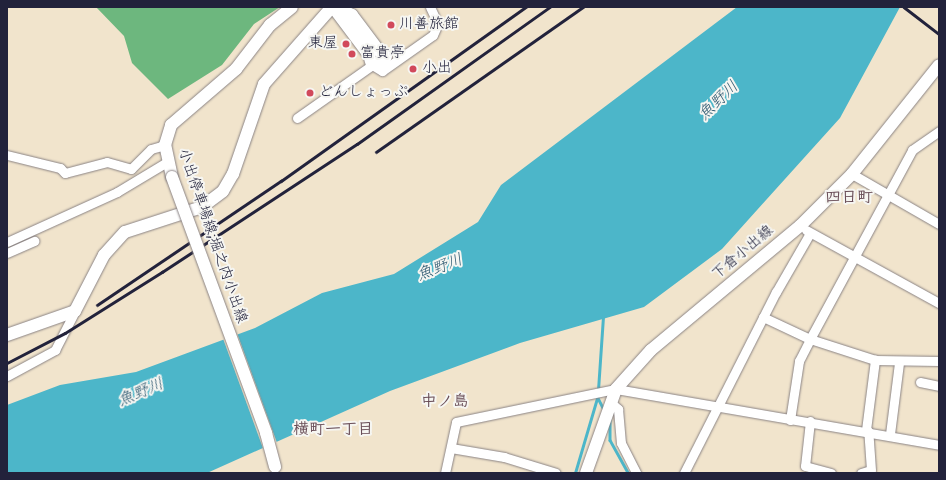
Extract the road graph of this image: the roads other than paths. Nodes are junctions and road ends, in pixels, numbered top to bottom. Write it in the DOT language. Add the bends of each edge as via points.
graph roads {
  1 [pos="292,7"];
  2 [pos="334,7"];
  3 [pos="430,7"];
  4 [pos="372,65"];
  5 [pos="939,65"];
  6 [pos="297,118"];
  7 [pos="939,131"];
  8 [pos="165,145"];
  9 [pos="7,155"];
  10 [pos="167,162"];
  11 [pos="852,174"];
  12 [pos="888,194"];
  13 [pos="939,224"];
  14 [pos="805,230"];
  15 [pos="34,241"];
  16 [pos="7,242"];
  17 [pos="7,253"];
  18 [pos="853,256"];
  19 [pos="939,302"];
  20 [pos="75,311"];
  21 [pos="763,317"];
  22 [pos="7,335"];
  23 [pos="810,339"];
  24 [pos="875,360"];
  25 [pos="939,361"];
  26 [pos="899,363"];
  27 [pos="7,376"];
  28 [pos="920,382"];
  29 [pos="939,386"];
  30 [pos="616,389"];
  31 [pos="610,402"];
  32 [pos="719,405"];
  33 [pos="790,420"];
  34 [pos="810,420"];
  35 [pos="867,430"];
  36 [pos="890,434"];
  37 [pos="939,445"];
  38 [pos="451,448"];
  39 [pos="275,470"];
  40 [pos="804,470"];
  41 [pos="446,473"];
  42 [pos="556,473"];
  43 [pos="586,473"];
  44 [pos="636,473"];
  45 [pos="684,473"];
  46 [pos="831,473"];
  47 [pos="861,473"];
  1 -- 8 [label="main road, 小出停車場線;堀之内小出線" via="270,25 236,69 171,125"];
  2 -- 4 [label="main road" via="352,15 378,51 386,56 383,66"];
  2 -- 20 [label="main road" via="261,89 233,174 223,191 202,207 138,226 115,241"];
  3 -- 4 [label="street" via="438,24 433,35 382,71"];
  4 -- 6 [label="street"];
  5 -- 11 [label="main road, 下倉小出線"];
  7 -- 12 [label="street" via="912,150"];
  8 -- 9 [label="street" via="151,149 131,169 107,162 65,173"];
  8 -- 10 [label="main road, 小出停車場線;堀之内小出線"];
  10 -- 16 [label="street" via="117,192"];
  10 -- 39 [label="main road, 小出停車場線;堀之内小出線, bridge" via="266,433"];
  11 -- 12 [label="street"];
  11 -- 14 [label="main road, 下倉小出線"];
  12 -- 13 [label="street"];
  12 -- 18 [label="street"];
  14 -- 18 [label="street"];
  14 -- 21 [label="street"];
  14 -- 30 [label="main road, 下倉小出線" via="651,350"];
  15 -- 17 [label="street"];
  18 -- 19 [label="street"];
  18 -- 23 [label="street"];
  20 -- 22 [label="main road"];
  20 -- 27 [label="street" via="55,350"];
  21 -- 23 [label="street"];
  21 -- 32 [label="street"];
  23 -- 24 [label="street"];
  23 -- 33 [label="street" via="799,360"];
  24 -- 26 [label="street"];
  24 -- 35 [label="street"];
  25 -- 26 [label="street"];
  26 -- 36 [label="street"];
  28 -- 29 [label="street"];
  30 -- 31 [label="main road, 下倉小出線"];
  30 -- 32 [label="street"];
  30 -- 38 [label="street" via="456,422"];
  31 -- 43 [label="main road, 下倉小出線"];
  31 -- 44 [label="street" via="618,409 622,443"];
  32 -- 33 [label="street"];
  32 -- 45 [label="street"];
  33 -- 34 [label="street"];
  34 -- 35 [label="street"];
  34 -- 40 [label="street"];
  35 -- 36 [label="street"];
  35 -- 47 [label="street" via="871,470"];
  36 -- 37 [label="street"];
  38 -- 41 [label="street"];
  38 -- 42 [label="street" via="504,457"];
  40 -- 46 [label="street"];
}
